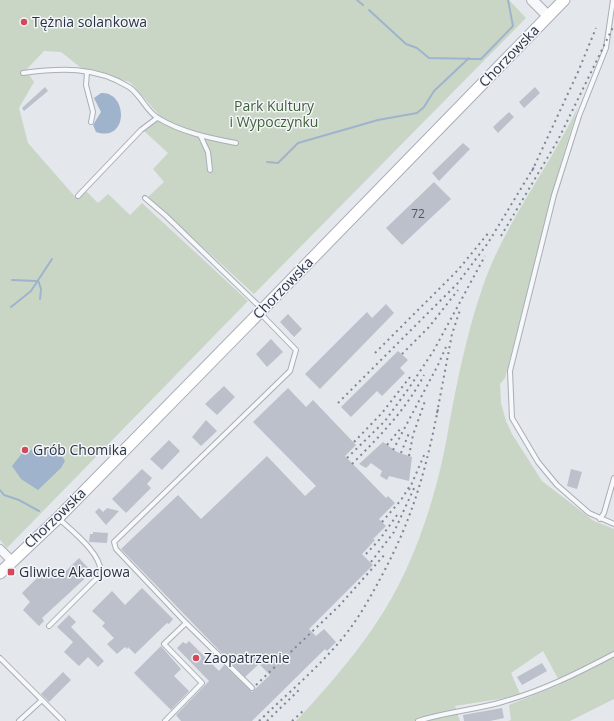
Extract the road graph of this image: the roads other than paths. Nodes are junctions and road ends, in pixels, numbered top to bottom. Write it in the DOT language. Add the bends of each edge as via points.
graph roads {
  1 [pos="532,0"];
  2 [pos="564,0"];
  3 [pos="613,0"];
  4 [pos="548,16"];
  5 [pos="87,72"];
  6 [pos="23,73"];
  7 [pos="156,118"];
  8 [pos="91,122"];
  9 [pos="201,137"];
  10 [pos="236,143"];
  11 [pos="210,170"];
  12 [pos="78,196"];
  13 [pos="145,198"];
  14 [pos="261,311"];
  15 [pos="614,478"];
  16 [pos="58,518"];
  17 [pos="600,519"];
  18 [pos="614,524"];
  19 [pos="0,549"];
  20 [pos="12,561"];
  21 [pos="0,573"];
  22 [pos="186,623"];
  23 [pos="49,626"];
  24 [pos="614,654"];
  25 [pos="0,658"];
  26 [pos="252,688"];
  27 [pos="42,700"];
  28 [pos="19,721"];
  29 [pos="63,721"];
  30 [pos="165,721"];
  31 [pos="418,721"];
  1 -- 4 [label="street"];
  2 -- 4 [label="main road, Chorzowska"];
  3 -- 17 [label="lane" via="606,48 579,116 554,195 510,371 512,418 538,462 557,485 589,513"];
  4 -- 14 [label="main road, Chorzowska"];
  5 -- 6 [label="lane" via="63,68"];
  5 -- 7 [label="lane" via="129,87"];
  5 -- 8 [label="lane" via="86,85 93,112"];
  7 -- 9 [label="lane"];
  7 -- 12 [label="lane"];
  9 -- 10 [label="lane"];
  9 -- 11 [label="lane" via="208,152"];
  13 -- 14 [label="lane"];
  14 -- 16 [label="main road, Chorzowska"];
  14 -- 22 [label="lane" via="296,350 290,371 114,542 116,549"];
  15 -- 17 [label="lane"];
  16 -- 20 [label="main road, Chorzowska"];
  16 -- 23 [label="lane" via="93,553 101,571 100,575"];
  17 -- 18 [label="lane"];
  19 -- 20 [label="street"];
  20 -- 21 [label="main road, Chorzowska"];
  22 -- 26 [label="lane"];
  22 -- 30 [label="lane" via="164,644 202,683"];
  24 -- 31 [label="lane" via="570,677 521,697"];
  25 -- 27 [label="lane"];
  27 -- 28 [label="lane"];
  27 -- 29 [label="lane"];
}
